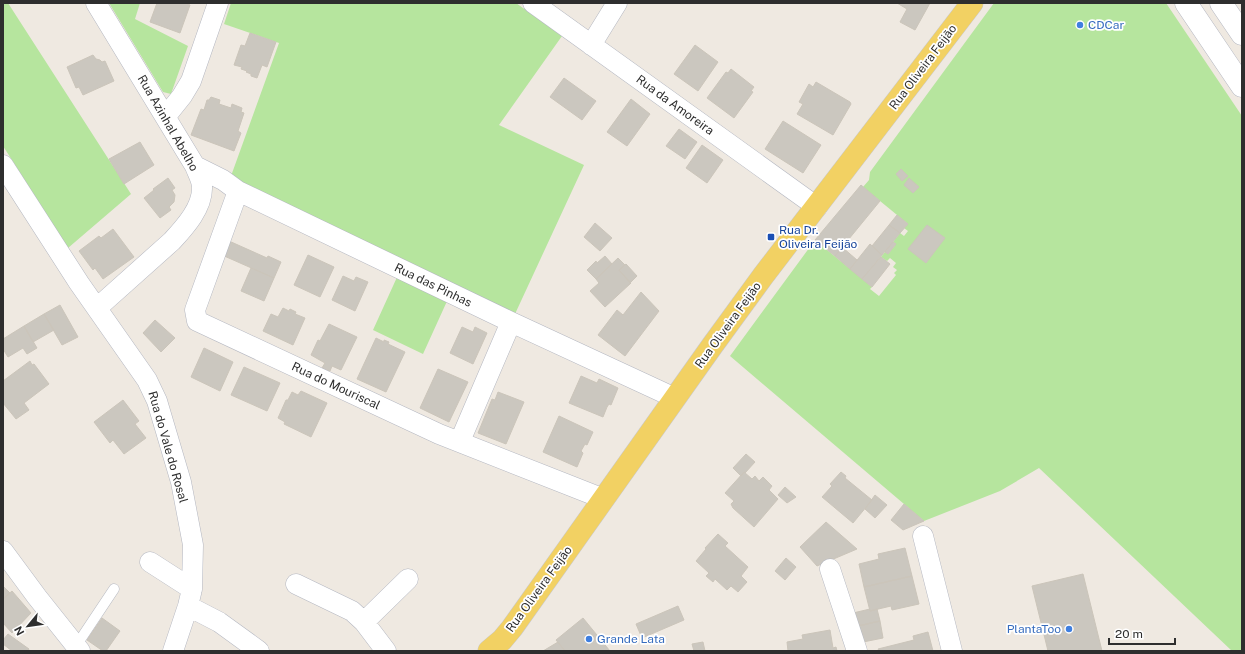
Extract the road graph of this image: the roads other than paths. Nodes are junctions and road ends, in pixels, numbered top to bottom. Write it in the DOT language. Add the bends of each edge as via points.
graph roads {
  1 [pos="96,3"];
  2 [pos="218,3"];
  3 [pos="533,3"];
  4 [pos="616,3"];
  5 [pos="972,3"];
  6 [pos="1186,3"];
  7 [pos="1221,3"];
  8 [pos="1242,34"];
  9 [pos="591,45"];
  10 [pos="1242,86"];
  11 [pos="166,116"];
  12 [pos="3,165"];
  13 [pos="195,166"];
  14 [pos="238,191"];
  15 [pos="817,207"];
  16 [pos="97,308"];
  17 [pos="511,322"];
  18 [pos="675,398"];
  19 [pos="460,441"];
  20 [pos="604,498"];
  21 [pos="923,536"];
  22 [pos="3,551"];
  23 [pos="150,562"];
  24 [pos="830,569"];
  25 [pos="408,579"];
  26 [pos="296,584"];
  27 [pos="114,589"];
  28 [pos="190,598"];
  29 [pos="364,622"];
  30 [pos="78,648"];
  31 [pos="172,651"];
  32 [pos="259,651"];
  33 [pos="386,651"];
  34 [pos="489,651"];
  35 [pos="857,651"];
  36 [pos="952,651"];
  1 -- 11 [label="street, Rua Azinhal Abelho"];
  2 -- 11 [label="street" via="191,81"];
  3 -- 9 [label="street, Rua da Amoreira"];
  4 -- 9 [label="street"];
  5 -- 15 [label="main road, Rua Oliveira Feijão"];
  6 -- 10 [label="street"];
  7 -- 8 [label="street"];
  9 -- 15 [label="street, Rua da Amoreira"];
  11 -- 13 [label="street, Rua Azinhal Abelho"];
  12 -- 16 [label="street, Rua do Vale do Rosal"];
  13 -- 14 [label="street, Rua das Pinhas"];
  13 -- 16 [label="street, Rua Azinhal Abelho" via="202,186 201,198 183,229 172,242"];
  14 -- 17 [label="street, Rua das Pinhas"];
  14 -- 19 [label="street, Rua do Mouriscal" via="194,310 197,321"];
  15 -- 18 [label="main road, Rua Oliveira Feijão"];
  16 -- 28 [label="street, Rua do Vale do Rosal" via="147,380 157,401 181,482 193,545"];
  17 -- 18 [label="street, Rua das Pinhas"];
  17 -- 19 [label="street"];
  18 -- 20 [label="main road, Rua Oliveira Feijão"];
  19 -- 20 [label="street, Rua do Mouriscal"];
  20 -- 34 [label="main road, Rua Oliveira Feijão" via="512,628"];
  21 -- 36 [label="street"];
  22 -- 30 [label="street"];
  23 -- 28 [label="street"];
  24 -- 35 [label="street"];
  25 -- 29 [label="street"];
  26 -- 29 [label="street" via="352,610"];
  27 -- 30 [label="lane"];
  28 -- 31 [label="street, Rua do Vale do Rosal"];
  28 -- 32 [label="street"];
  29 -- 33 [label="street"];
}
